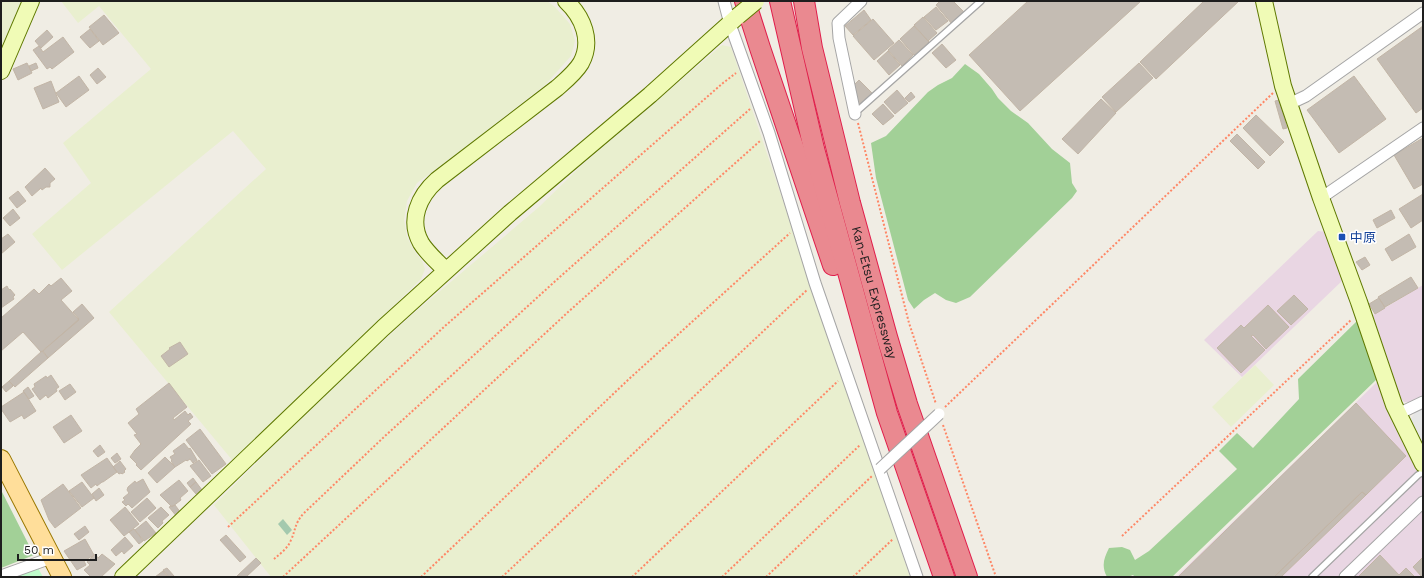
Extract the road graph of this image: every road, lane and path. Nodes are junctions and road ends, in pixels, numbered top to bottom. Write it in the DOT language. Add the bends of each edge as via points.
graph roads {
  1 [pos="31,1"];
  2 [pos="566,1"];
  3 [pos="724,1"];
  4 [pos="756,1"];
  5 [pos="780,1"];
  6 [pos="804,1"];
  7 [pos="862,1"];
  8 [pos="981,1"];
  9 [pos="1264,1"];
  10 [pos="1423,13"];
  11 [pos="738,14"];
  12 [pos="745,66"];
  13 [pos="1,71"];
  14 [pos="1283,86"];
  15 [pos="758,104"];
  16 [pos="1289,104"];
  17 [pos="855,114"];
  18 [pos="1423,128"];
  19 [pos="769,133"];
  20 [pos="1321,198"];
  21 [pos="798,226"];
  22 [pos="446,271"];
  23 [pos="815,284"];
  24 [pos="1362,309"];
  25 [pos="846,374"];
  26 [pos="1423,402"];
  27 [pos="888,413"];
  28 [pos="939,414"];
  29 [pos="1398,414"];
  30 [pos="868,437"];
  31 [pos="1,459"];
  32 [pos="1423,464"];
  33 [pos="880,469"];
  34 [pos="1423,472"];
  35 [pos="1423,502"];
  36 [pos="228,527"];
  37 [pos="900,532"];
  38 [pos="1122,536"];
  39 [pos="51,558"];
  40 [pos="274,559"];
  41 [pos="1,576"];
  42 [pos="62,577"];
  43 [pos="123,577"];
  44 [pos="283,577"];
  45 [pos="420,577"];
  46 [pos="502,577"];
  47 [pos="632,577"];
  48 [pos="722,577"];
  49 [pos="766,577"];
  50 [pos="853,577"];
  51 [pos="917,577"];
  52 [pos="944,577"];
  53 [pos="967,577"];
  54 [pos="996,577"];
  55 [pos="1312,577"];
  56 [pos="1345,577"];
  1 -- 13 [label="street"];
  2 -- 22 [label="street" via="578,15 585,29 586,48 580,64 556,88 430,186 416,211 416,232 422,244"];
  3 -- 11 [label="street"];
  4 -- 11 [label="street, bridge"];
  5 -- 27 [label="highway, Kan-Etsu Expressway" via="814,149"];
  6 -- 53 [label="highway, Kan-Etsu Expressway" via="812,48 850,203 887,337 907,404"];
  7 -- 17 [label="street" via="838,23"];
  8 -- 17 [label="lane"];
  9 -- 14 [label="street"];
  10 -- 16 [label="street" via="1306,96"];
  11 -- 12 [label="street"];
  11 -- 22 [label="street" via="650,95 510,213"];
  11 -- 27 [label="highway" via="760,48 836,274"];
  12 -- 15 [label="street"];
  12 -- 36 [label="path" via="723,82 445,326"];
  14 -- 16 [label="street"];
  14 -- 28 [label="path" via="1278,88"];
  15 -- 19 [label="street"];
  15 -- 40 [label="path" via="562,275 385,436 303,514 296,523 287,548"];
  16 -- 20 [label="street"];
  17 -- 28 [label="path" via="909,323"];
  18 -- 20 [label="street"];
  19 -- 21 [label="street"];
  19 -- 44 [label="path" via="567,313"];
  20 -- 24 [label="street"];
  21 -- 23 [label="street"];
  21 -- 45 [label="path" via="629,379"];
  22 -- 43 [label="street"];
  23 -- 25 [label="street"];
  23 -- 46 [label="path"];
  24 -- 29 [label="street"];
  24 -- 38 [label="path"];
  25 -- 30 [label="street"];
  25 -- 47 [label="path"];
  26 -- 29 [label="street"];
  27 -- 52 [label="highway, Kan-Etsu Expressway"];
  28 -- 33 [label="street, bridge"];
  28 -- 54 [label="path"];
  29 -- 32 [label="street"];
  30 -- 33 [label="street"];
  30 -- 48 [label="path"];
  31 -- 39 [label="main road"];
  33 -- 37 [label="street"];
  33 -- 49 [label="path"];
  34 -- 55 [label="lane"];
  35 -- 56 [label="street"];
  37 -- 50 [label="path"];
  37 -- 51 [label="street"];
  39 -- 41 [label="street"];
  39 -- 42 [label="main road"];
}
